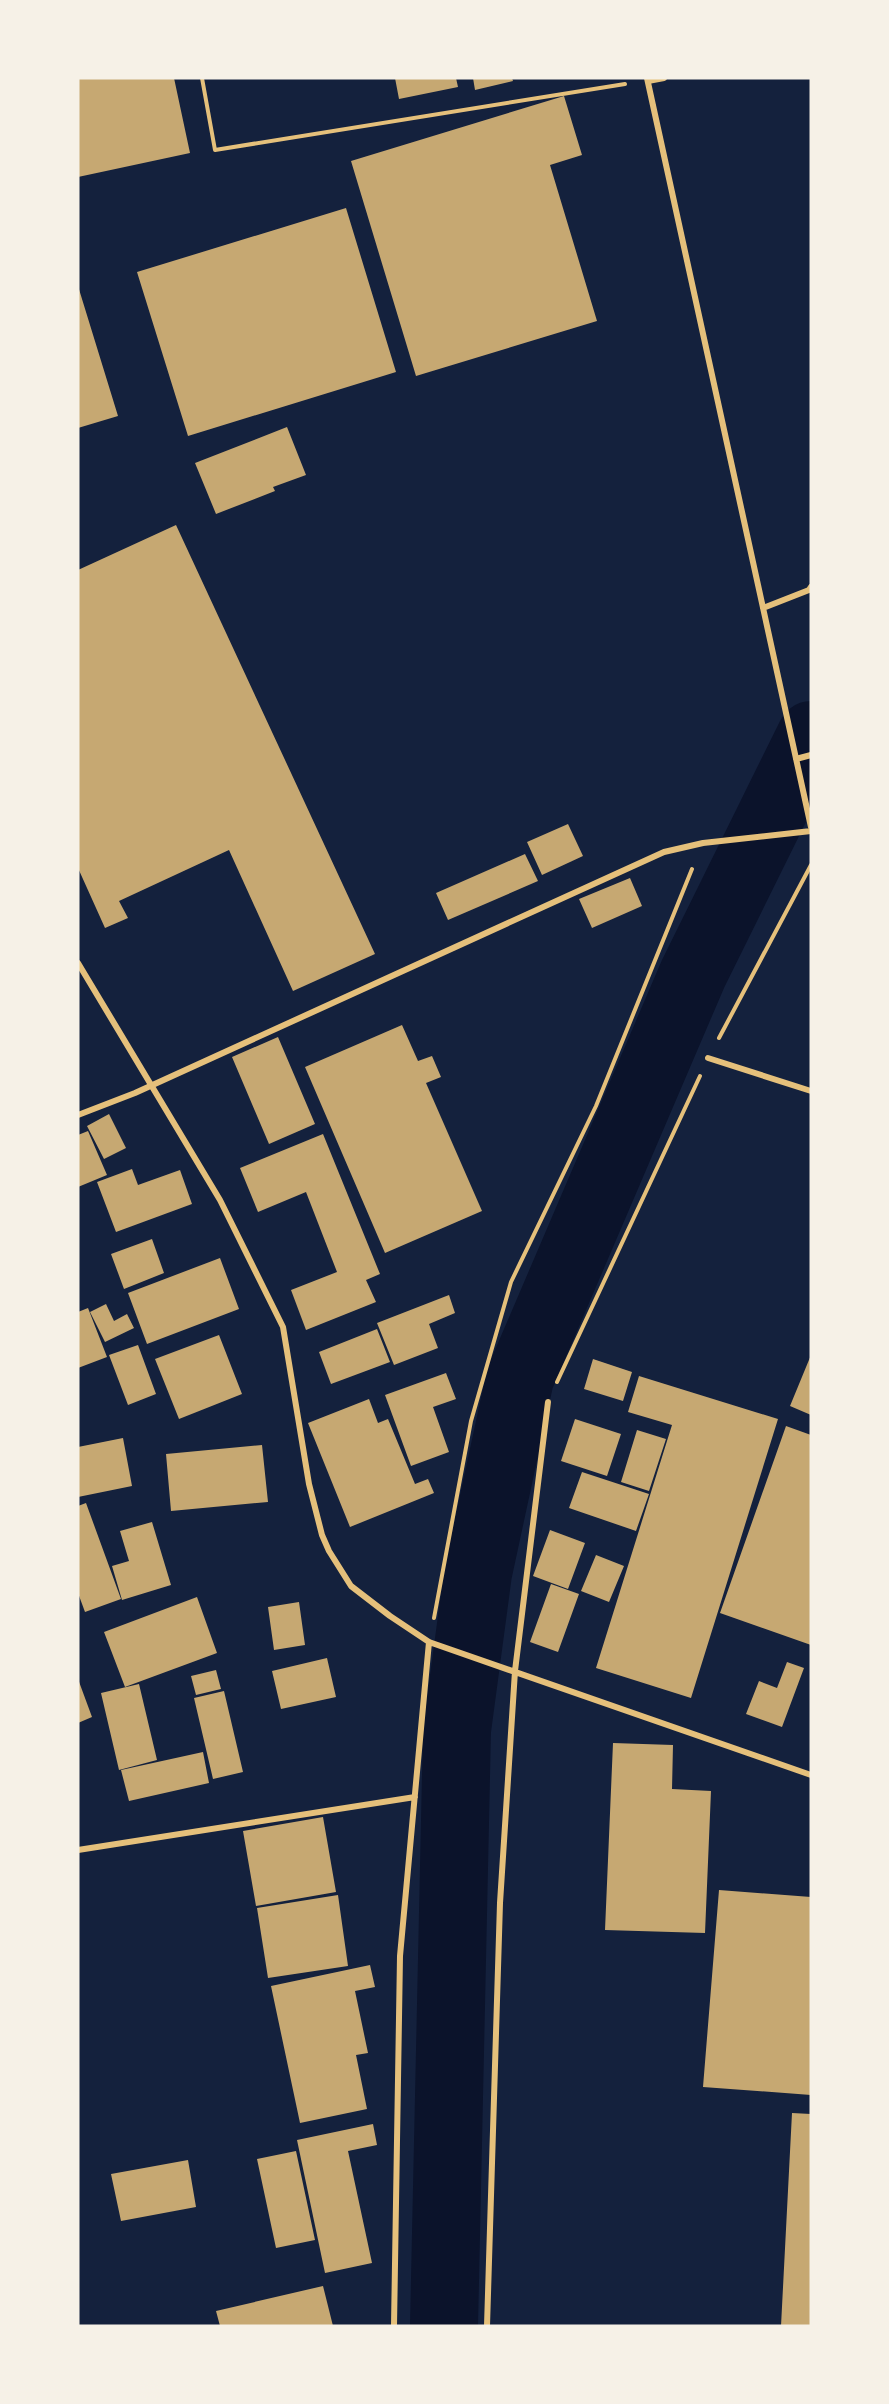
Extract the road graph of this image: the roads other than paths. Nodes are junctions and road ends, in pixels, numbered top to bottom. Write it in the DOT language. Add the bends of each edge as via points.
graph roads {
  1 [pos="664,78"];
  2 [pos="648,79"];
  3 [pos="811,587"];
  4 [pos="763,608"];
  5 [pos="811,755"];
  6 [pos="796,759"];
  7 [pos="811,829"];
  8 [pos="78,963"];
  9 [pos="708,1058"];
  10 [pos="151,1086"];
  11 [pos="811,1090"];
  12 [pos="78,1116"];
  13 [pos="548,1402"];
  14 [pos="429,1642"];
  15 [pos="515,1671"];
  16 [pos="811,1775"];
  17 [pos="415,1797"];
  18 [pos="78,1850"];
  19 [pos="394,2326"];
  20 [pos="487,2326"];
  1 -- 2 [label="street"];
  2 -- 4 [label="street"];
  3 -- 4 [label="street"];
  4 -- 6 [label="street"];
  5 -- 6 [label="street"];
  6 -- 7 [label="street"];
  7 -- 10 [label="street" via="664,852"];
  8 -- 10 [label="street"];
  9 -- 11 [label="street"];
  10 -- 12 [label="street"];
  10 -- 14 [label="street" via="220,1200 283,1327 309,1484 329,1551 351,1586"];
  13 -- 15 [label="street"];
  14 -- 15 [label="street"];
  14 -- 17 [label="street"];
  15 -- 16 [label="street"];
  15 -- 20 [label="street" via="500,1903"];
  17 -- 18 [label="street"];
  17 -- 19 [label="street" via="400,1956"];
}
